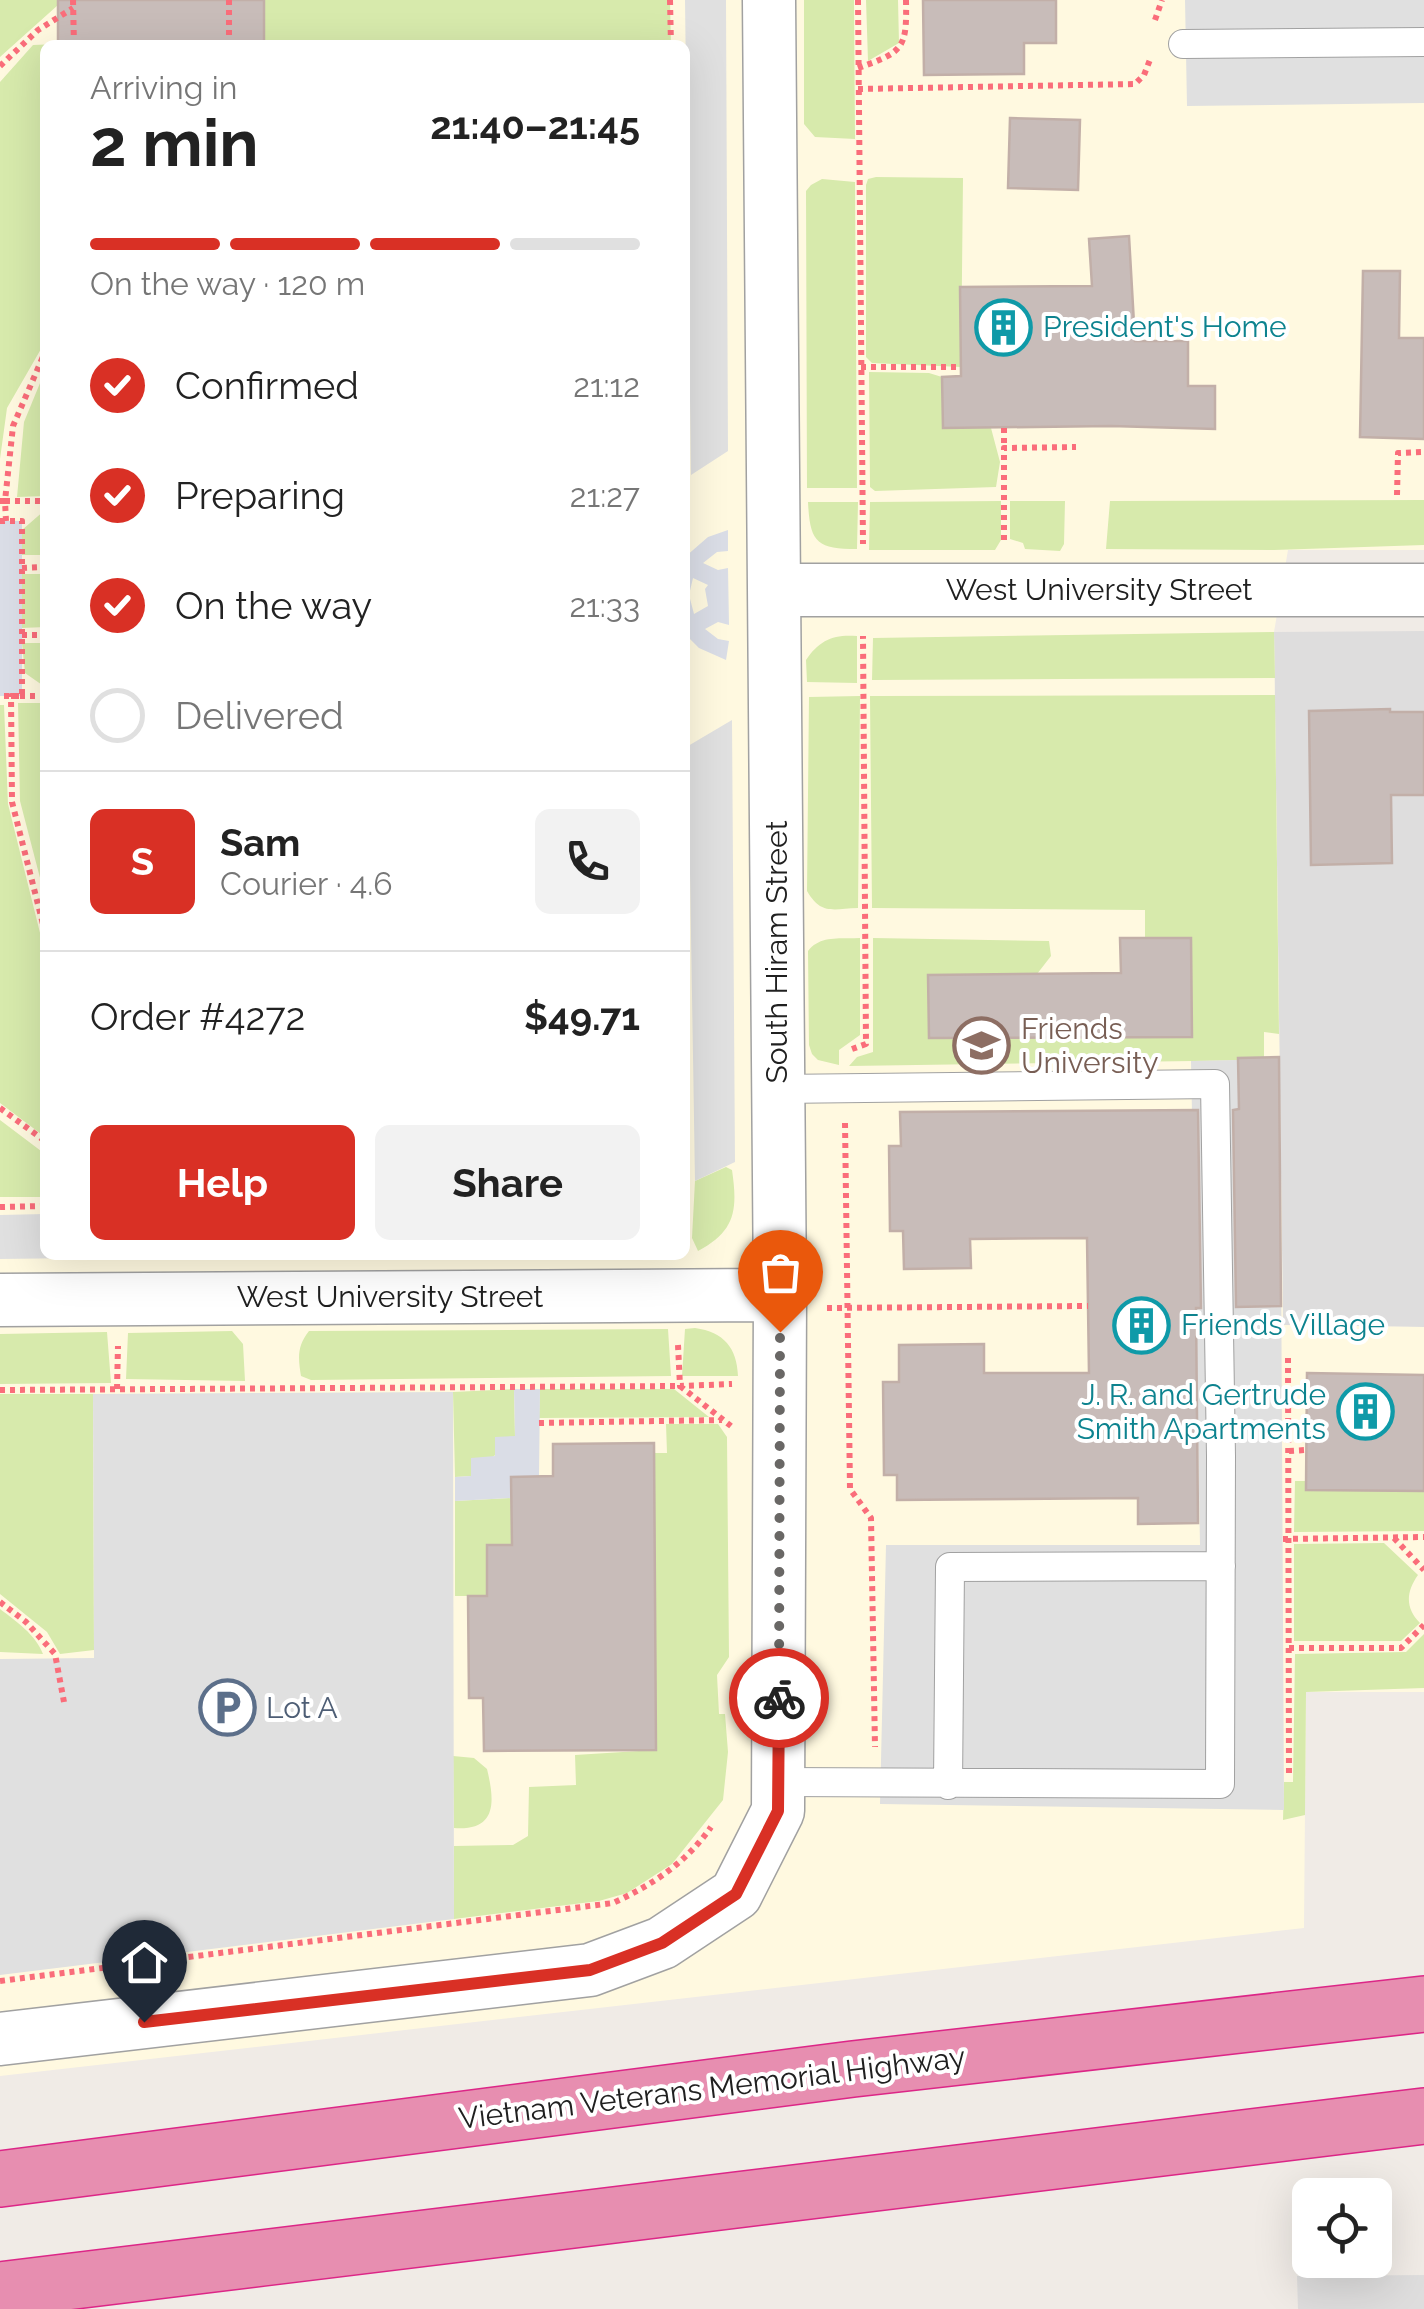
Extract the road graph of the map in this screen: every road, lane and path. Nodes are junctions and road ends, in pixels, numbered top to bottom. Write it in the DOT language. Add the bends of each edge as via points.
graph roads {
  1 [pos="229,0"];
  2 [pos="670,0"];
  3 [pos="770,0"];
  4 [pos="858,0"];
  5 [pos="906,0"];
  6 [pos="1162,0"];
  7 [pos="73,4"];
  8 [pos="1152,31"];
  9 [pos="74,40"];
  10 [pos="229,40"];
  11 [pos="671,40"];
  12 [pos="1424,42"];
  13 [pos="1183,44"];
  14 [pos="1152,50"];
  15 [pos="0,66"];
  16 [pos="858,68"];
  17 [pos="858,88"];
  18 [pos="40,364"];
  19 [pos="861,366"];
  20 [pos="960,366"];
  21 [pos="1004,428"];
  22 [pos="1076,447"];
  23 [pos="1004,448"];
  24 [pos="1424,452"];
  25 [pos="1397,495"];
  26 [pos="3,501"];
  27 [pos="40,501"];
  28 [pos="3,521"];
  29 [pos="22,568"];
  30 [pos="40,568"];
  31 [pos="774,590"];
  32 [pos="862,590"];
  33 [pos="1005,590"];
  34 [pos="1424,590"];
  35 [pos="40,635"];
  36 [pos="22,636"];
  37 [pos="0,696"];
  38 [pos="22,696"];
  39 [pos="40,696"];
  40 [pos="40,912"];
  41 [pos="778,1088"];
  42 [pos="844,1088"];
  43 [pos="0,1108"];
  44 [pos="40,1138"];
  45 [pos="40,1206"];
  46 [pos="0,1207"];
  47 [pos="0,1300"];
  48 [pos="795,1301"];
  49 [pos="1088,1306"];
  50 [pos="848,1308"];
  51 [pos="118,1329"];
  52 [pos="1288,1358"];
  53 [pos="737,1384"];
  54 [pos="680,1386"];
  55 [pos="118,1389"];
  56 [pos="0,1390"];
  57 [pos="723,1420"];
  58 [pos="539,1423"];
  59 [pos="734,1429"];
  60 [pos="1306,1450"];
  61 [pos="1289,1451"];
  62 [pos="1424,1536"];
  63 [pos="1393,1537"];
  64 [pos="1286,1539"];
  65 [pos="1221,1566"];
  66 [pos="1424,1570"];
  67 [pos="0,1602"];
  68 [pos="1424,1625"];
  69 [pos="1289,1648"];
  70 [pos="64,1702"];
  71 [pos="875,1747"];
  72 [pos="1289,1778"];
  73 [pos="778,1782"];
  74 [pos="948,1784"];
  75 [pos="720,1814"];
  76 [pos="0,1981"];
  77 [pos="1424,2004"];
  78 [pos="0,2039"];
  79 [pos="1424,2116"];
  80 [pos="0,2179"];
  81 [pos="0,2290"];
  1 -- 10 [label="path"];
  2 -- 11 [label="path"];
  3 -- 31 [label="street, South Hiram Street"];
  4 -- 16 [label="path"];
  5 -- 16 [label="path" via="900,49"];
  6 -- 8 [label="path"];
  7 -- 9 [label="path"];
  7 -- 15 [label="path"];
  12 -- 13 [label="lane"];
  14 -- 17 [label="path" via="1135,84"];
  16 -- 17 [label="path"];
  17 -- 19 [label="path"];
  18 -- 26 [label="path" via="13,426"];
  19 -- 20 [label="path"];
  19 -- 32 [label="path"];
  21 -- 23 [label="path"];
  22 -- 23 [label="path"];
  23 -- 33 [label="path"];
  24 -- 25 [label="path" via="1398,452"];
  26 -- 27 [label="path"];
  26 -- 28 [label="path"];
  28 -- 29 [label="path" via="22,521"];
  29 -- 30 [label="path"];
  29 -- 36 [label="path"];
  31 -- 32 [label="street, West University Street"];
  31 -- 41 [label="street, South Hiram Street"];
  32 -- 33 [label="street, West University Street"];
  32 -- 42 [label="path" via="866,1044 844,1060"];
  33 -- 34 [label="street, West University Street"];
  35 -- 36 [label="path"];
  36 -- 38 [label="path"];
  37 -- 38 [label="path"];
  38 -- 39 [label="path"];
  38 -- 40 [label="path" via="11,696 12,802"];
  41 -- 42 [label="lane"];
  41 -- 48 [label="street, South Hiram Street"];
  42 -- 50 [label="path"];
  42 -- 65 [label="lane" via="1215,1084"];
  43 -- 44 [label="path"];
  45 -- 46 [label="path"];
  47 -- 48 [label="street, West University Street"];
  48 -- 50 [label="path"];
  48 -- 73 [label="street, South Hiram Street"];
  49 -- 50 [label="path"];
  50 -- 71 [label="path" via="850,1489 871,1518"];
  51 -- 55 [label="path"];
  52 -- 61 [label="path"];
  53 -- 54 [label="path"];
  54 -- 55 [label="path"];
  54 -- 57 [label="path"];
  55 -- 56 [label="path"];
  57 -- 58 [label="path"];
  57 -- 59 [label="path"];
  60 -- 61 [label="path"];
  61 -- 64 [label="path"];
  62 -- 63 [label="path"];
  63 -- 64 [label="path"];
  63 -- 66 [label="path"];
  64 -- 69 [label="path"];
  65 -- 74 [label="lane" via="950,1567"];
  65 -- 74 [label="lane" via="1220,1784"];
  67 -- 70 [label="path" via="54,1654"];
  68 -- 69 [label="path" via="1401,1648"];
  69 -- 72 [label="path"];
  73 -- 74 [label="lane"];
  73 -- 78 [label="street, South Hiram Street" via="778,1811 736,1894 662,1943 590,1970"];
  75 -- 76 [label="path" via="654,1884 613,1902"];
  77 -- 80 [label="highway, Vietnam Veterans Memorial Highway" via="853,2068"];
  79 -- 81 [label="highway"];
}
